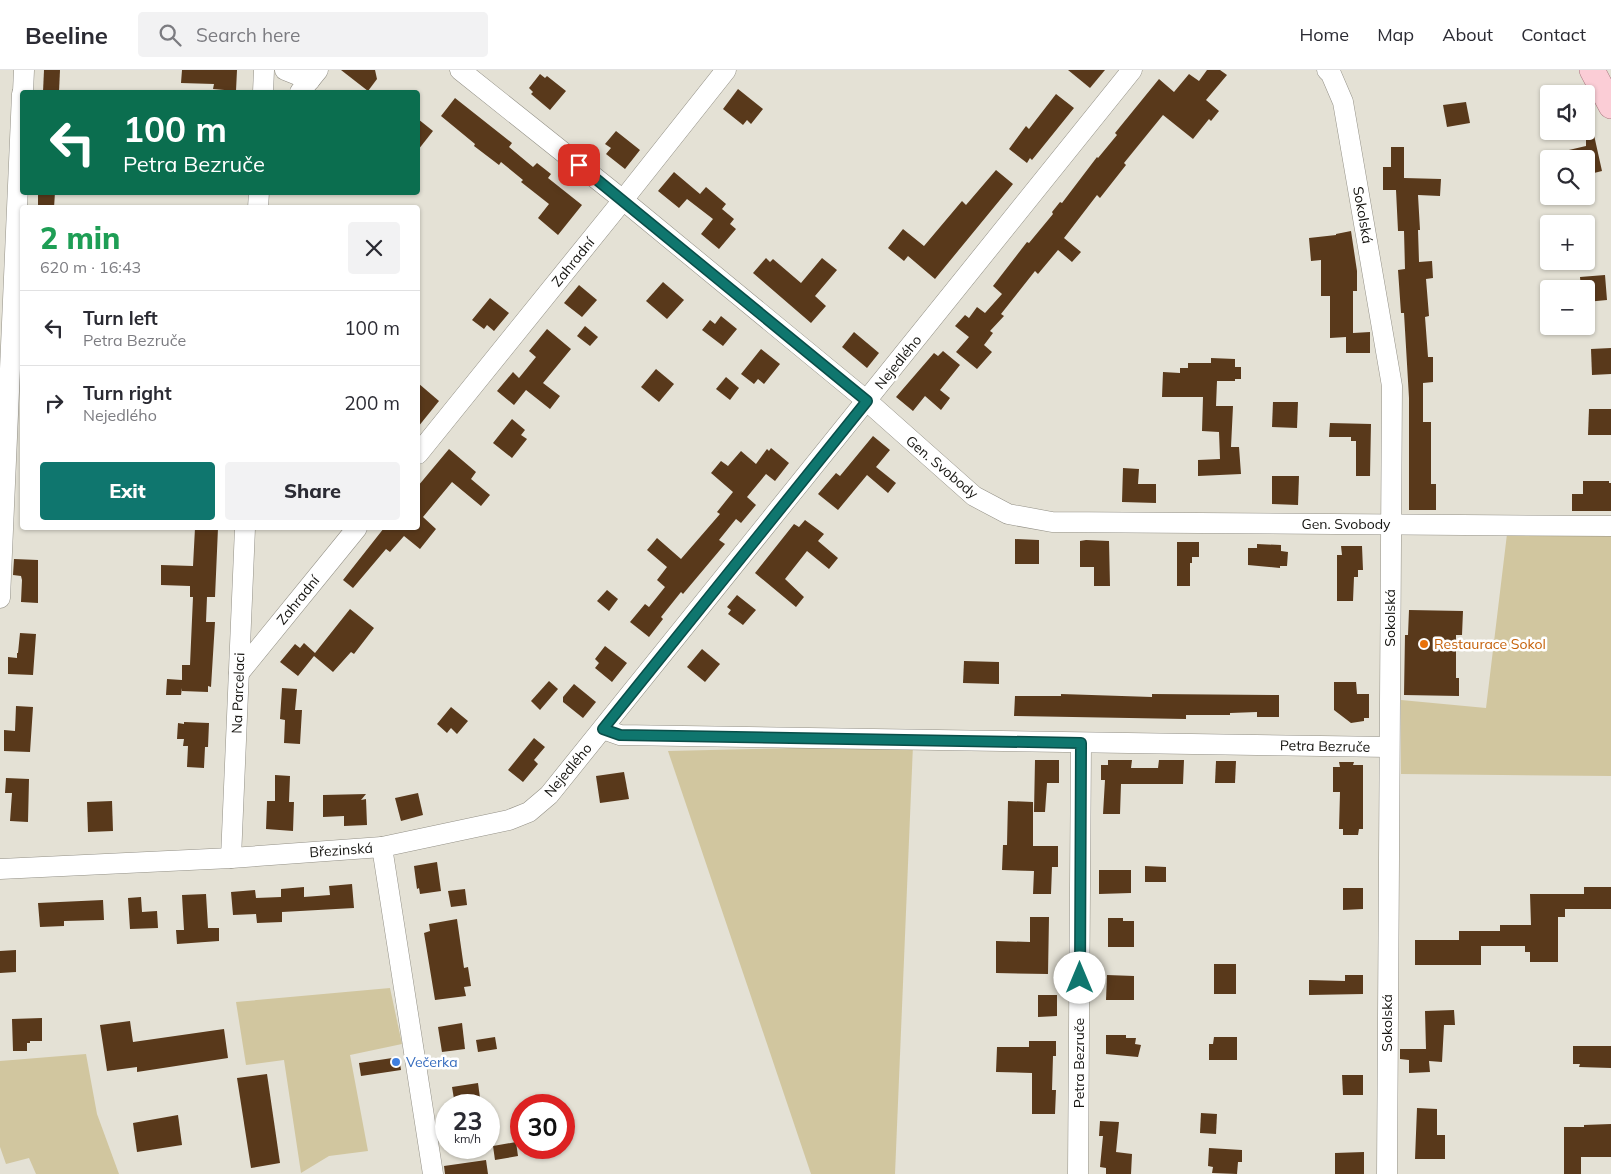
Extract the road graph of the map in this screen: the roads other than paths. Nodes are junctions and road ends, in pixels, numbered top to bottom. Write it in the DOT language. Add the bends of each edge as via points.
graph roads {
  1 [pos="24,70"];
  2 [pos="264,70"];
  3 [pos="285,70"];
  4 [pos="460,70"];
  5 [pos="726,70"];
  6 [pos="1132,70"];
  7 [pos="1327,70"];
  8 [pos="1592,70"];
  9 [pos="309,81"];
  10 [pos="23,90"];
  11 [pos="263,90"];
  12 [pos="1611,106"];
  13 [pos="20,155"];
  14 [pos="623,200"];
  15 [pos="867,401"];
  16 [pos="420,452"];
  17 [pos="1391,524"];
  18 [pos="1611,526"];
  19 [pos="245,530"];
  20 [pos="356,530"];
  21 [pos="0,572"];
  22 [pos="0,598"];
  23 [pos="239,673"];
  24 [pos="603,729"];
  25 [pos="1081,743"];
  26 [pos="1389,746"];
  27 [pos="382,847"];
  28 [pos="231,858"];
  29 [pos="0,869"];
  30 [pos="434,1174"];
  31 [pos="1078,1174"];
  32 [pos="1387,1174"];
  1 -- 10 [label="street"];
  2 -- 11 [label="street"];
  3 -- 9 [label="street"];
  4 -- 14 [label="street, Gen. Svobody"];
  5 -- 14 [label="street, Zahradní"];
  6 -- 15 [label="street, Nejedlého"];
  7 -- 17 [label="street, Sokolská" via="1344,102 1392,386"];
  8 -- 12 [label="main road"];
  13 -- 21 [label="street"];
  14 -- 15 [label="street, Gen. Svobody"];
  14 -- 16 [label="street, Zahradní"];
  15 -- 17 [label="street, Gen. Svobody" via="974,496 1008,514 1052,522"];
  15 -- 24 [label="street, Nejedlého"];
  17 -- 18 [label="street, Gen. Svobody"];
  17 -- 26 [label="street, Sokolská"];
  19 -- 23 [label="street, Na Parcelaci"];
  20 -- 23 [label="street, Zahradní"];
  21 -- 22 [label="street"];
  23 -- 28 [label="street, Na Parcelaci"];
  24 -- 25 [label="street, Petra Bezruče" via="620,735"];
  24 -- 27 [label="street, Nejedlého" via="549,795 529,812 509,820"];
  25 -- 26 [label="street, Petra Bezruče"];
  25 -- 31 [label="street, Petra Bezruče"];
  26 -- 32 [label="street, Sokolská"];
  27 -- 28 [label="street, Březinská"];
  27 -- 30 [label="street, Březinská"];
  28 -- 29 [label="street, Březinská"];
}
